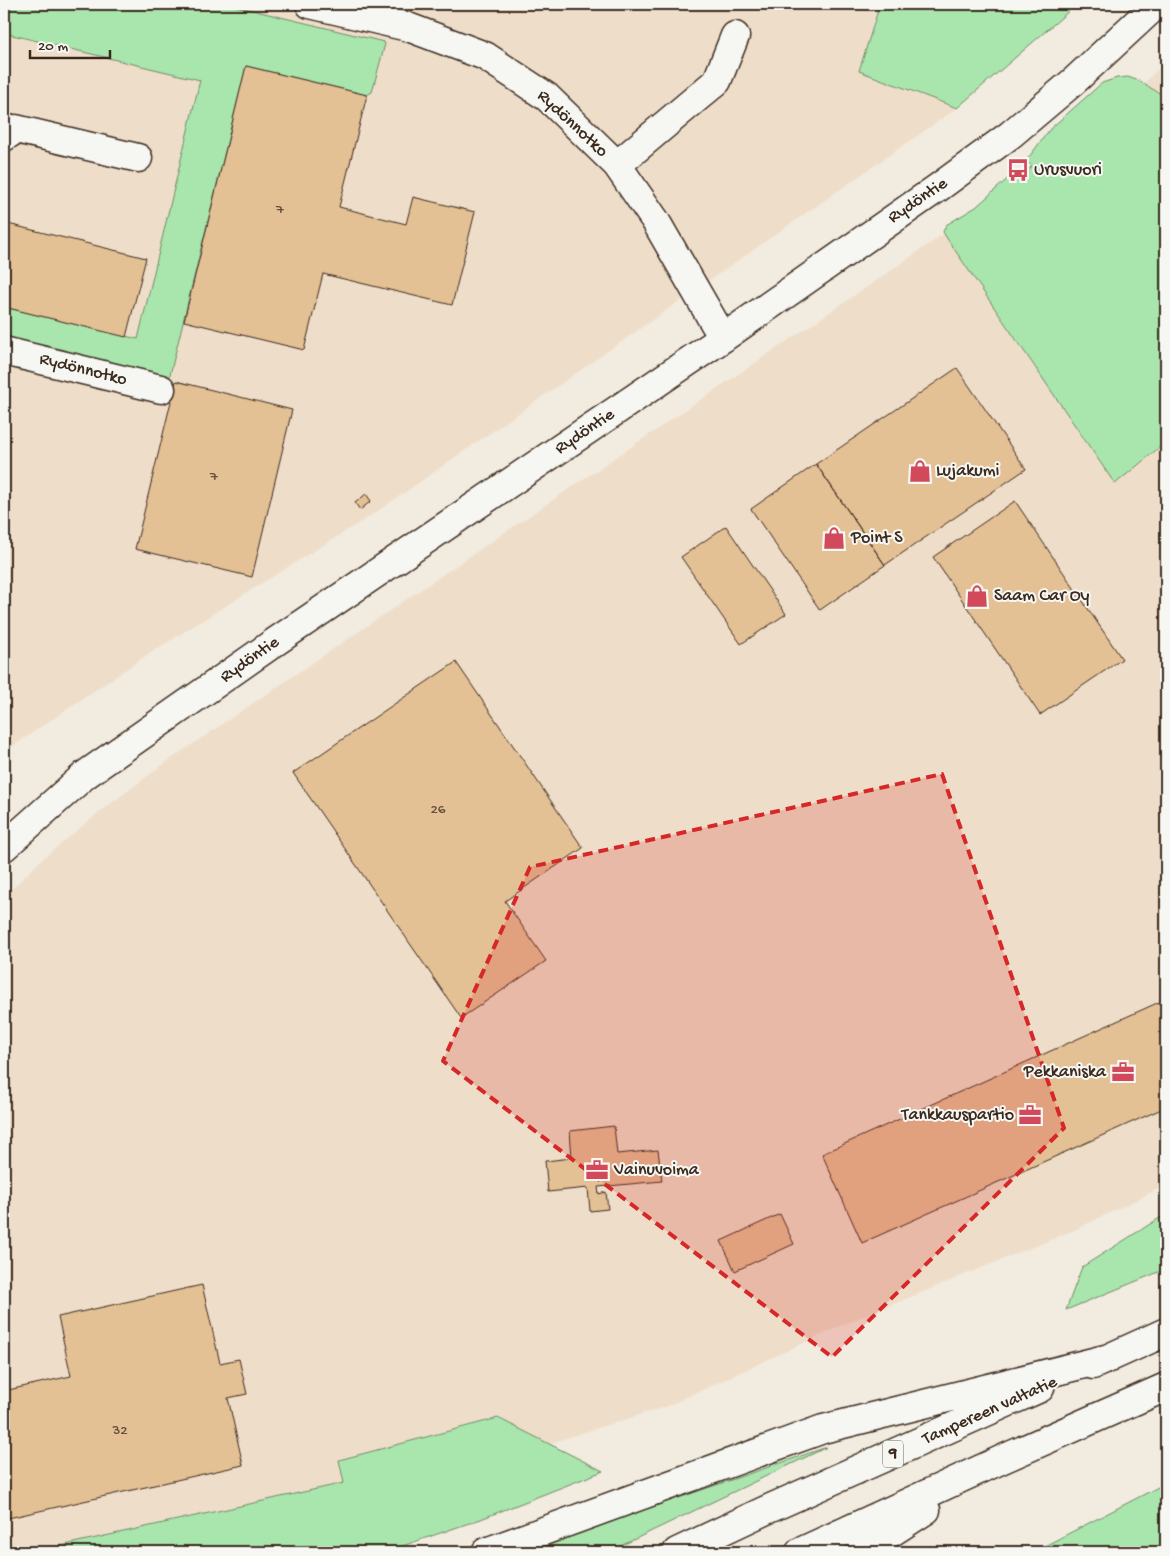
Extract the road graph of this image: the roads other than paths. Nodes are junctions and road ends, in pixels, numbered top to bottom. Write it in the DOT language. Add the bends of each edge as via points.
graph roads {
  1 [pos="310,4"];
  2 [pos="1157,4"];
  3 [pos="734,36"];
  4 [pos="4,137"];
  5 [pos="138,158"];
  6 [pos="617,166"];
  7 [pos="723,338"];
  8 [pos="4,351"];
  9 [pos="162,389"];
  10 [pos="4,846"];
  11 [pos="1166,1332"];
  12 [pos="1110,1358"];
  13 [pos="1166,1387"];
  14 [pos="1005,1458"];
  15 [pos="486,1552"];
  16 [pos="677,1552"];
  17 [pos="800,1552"];
  18 [pos="861,1552"];
  1 -- 6 [label="main road, Rydönnotko" via="408,27 485,56 547,97"];
  2 -- 7 [label="main road, Rydöntie" via="1010,135"];
  3 -- 6 [label="main road" via="717,81"];
  4 -- 5 [label="main road" via="16,128"];
  6 -- 7 [label="main road, Rydönnotko" via="655,220"];
  7 -- 10 [label="main road, Rydöntie" via="85,774"];
  8 -- 9 [label="main road, Rydönnotko"];
  11 -- 12 [label="main road, Tampereen valtatie / 9"];
  12 -- 15 [label="main road" via="823,1429"];
  12 -- 16 [label="main road, Tampereen valtatie / 9"];
  13 -- 14 [label="main road"];
  14 -- 17 [label="main road"];
  14 -- 18 [label="main road"];
}
